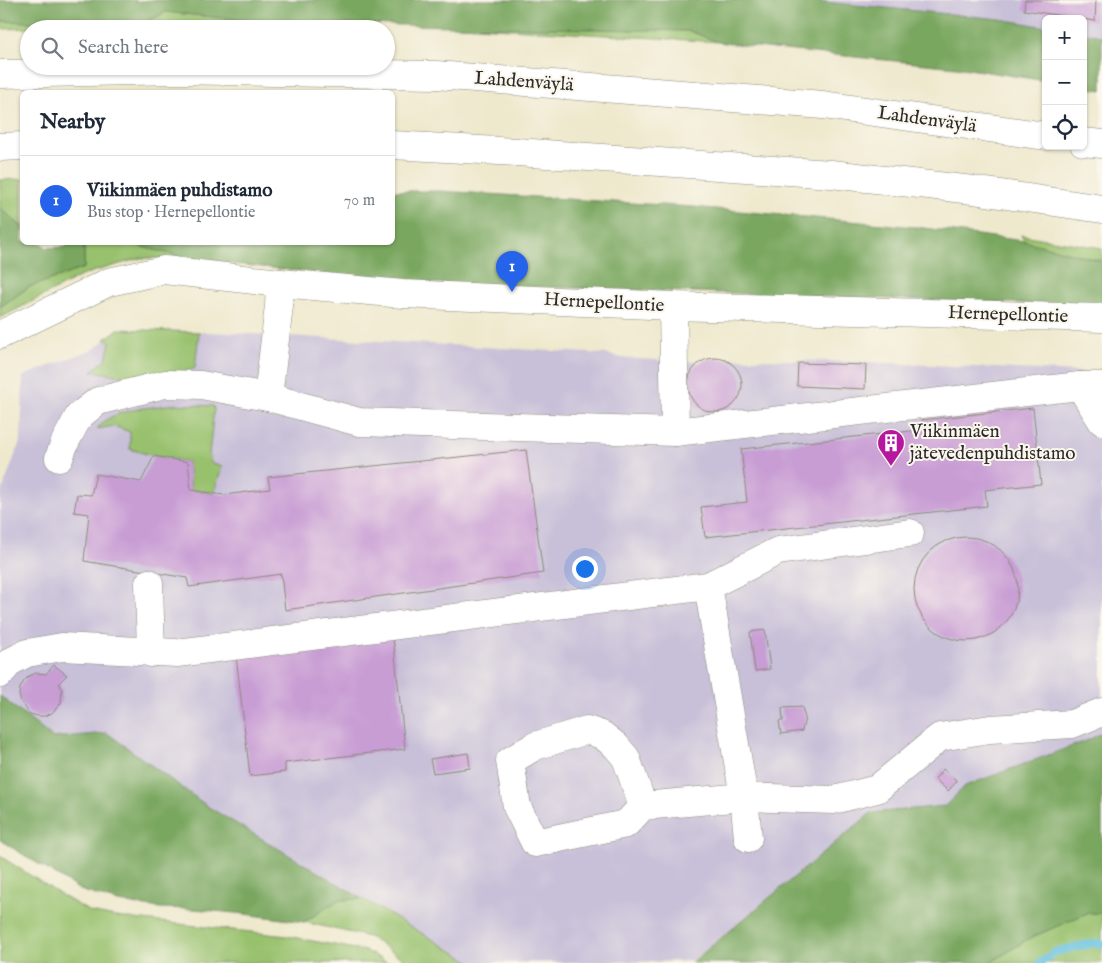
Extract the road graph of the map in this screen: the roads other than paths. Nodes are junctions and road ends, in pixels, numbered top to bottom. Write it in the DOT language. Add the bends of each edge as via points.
graph roads {
  1 [pos="0,74"];
  2 [pos="20,74"];
  3 [pos="395,74"];
  4 [pos="1042,135"];
  5 [pos="1087,142"];
  6 [pos="1102,144"];
  7 [pos="395,145"];
  8 [pos="20,146"];
  9 [pos="0,147"];
  10 [pos="1102,209"];
  11 [pos="280,283"];
  12 [pos="674,306"];
  13 [pos="1102,318"];
  14 [pos="0,335"];
  15 [pos="1091,386"];
  16 [pos="268,397"];
  17 [pos="1102,421"];
  18 [pos="675,432"];
  19 [pos="59,458"];
  20 [pos="910,533"];
  21 [pos="149,583"];
  22 [pos="708,586"];
  23 [pos="151,653"];
  24 [pos="0,674"];
  25 [pos="1102,712"];
  26 [pos="744,797"];
  27 [pos="643,806"];
  28 [pos="748,838"];
  1 -- 2 [label="main road, Lahdenväylä"];
  3 -- 4 [label="main road, Lahdenväylä" via="823,105"];
  5 -- 6 [label="main road"];
  7 -- 10 [label="main road" via="831,174"];
  8 -- 9 [label="main road"];
  11 -- 12 [label="main road, Hernepellontie" via="403,294"];
  11 -- 14 [label="main road, Hernepellontie" via="164,270 108,282"];
  11 -- 16 [label="main road"];
  12 -- 13 [label="main road, Hernepellontie"];
  12 -- 18 [label="main road"];
  15 -- 17 [label="main road"];
  15 -- 18 [label="main road"];
  16 -- 18 [label="main road" via="358,422"];
  16 -- 19 [label="main road" via="201,385 166,384 98,401 80,416"];
  20 -- 22 [label="main road" via="778,551"];
  21 -- 23 [label="main road"];
  22 -- 23 [label="main road" via="176,653"];
  22 -- 26 [label="main road"];
  23 -- 24 [label="main road" via="62,647 27,653 10,662"];
  25 -- 26 [label="main road" via="1072,724 990,729 940,737 878,789 834,800"];
  26 -- 27 [label="main road"];
  26 -- 28 [label="main road"];
  27 -- 27 [label="main road" via="626,824 535,843 517,807 510,761 535,746 587,730 602,735 626,758"];
}
